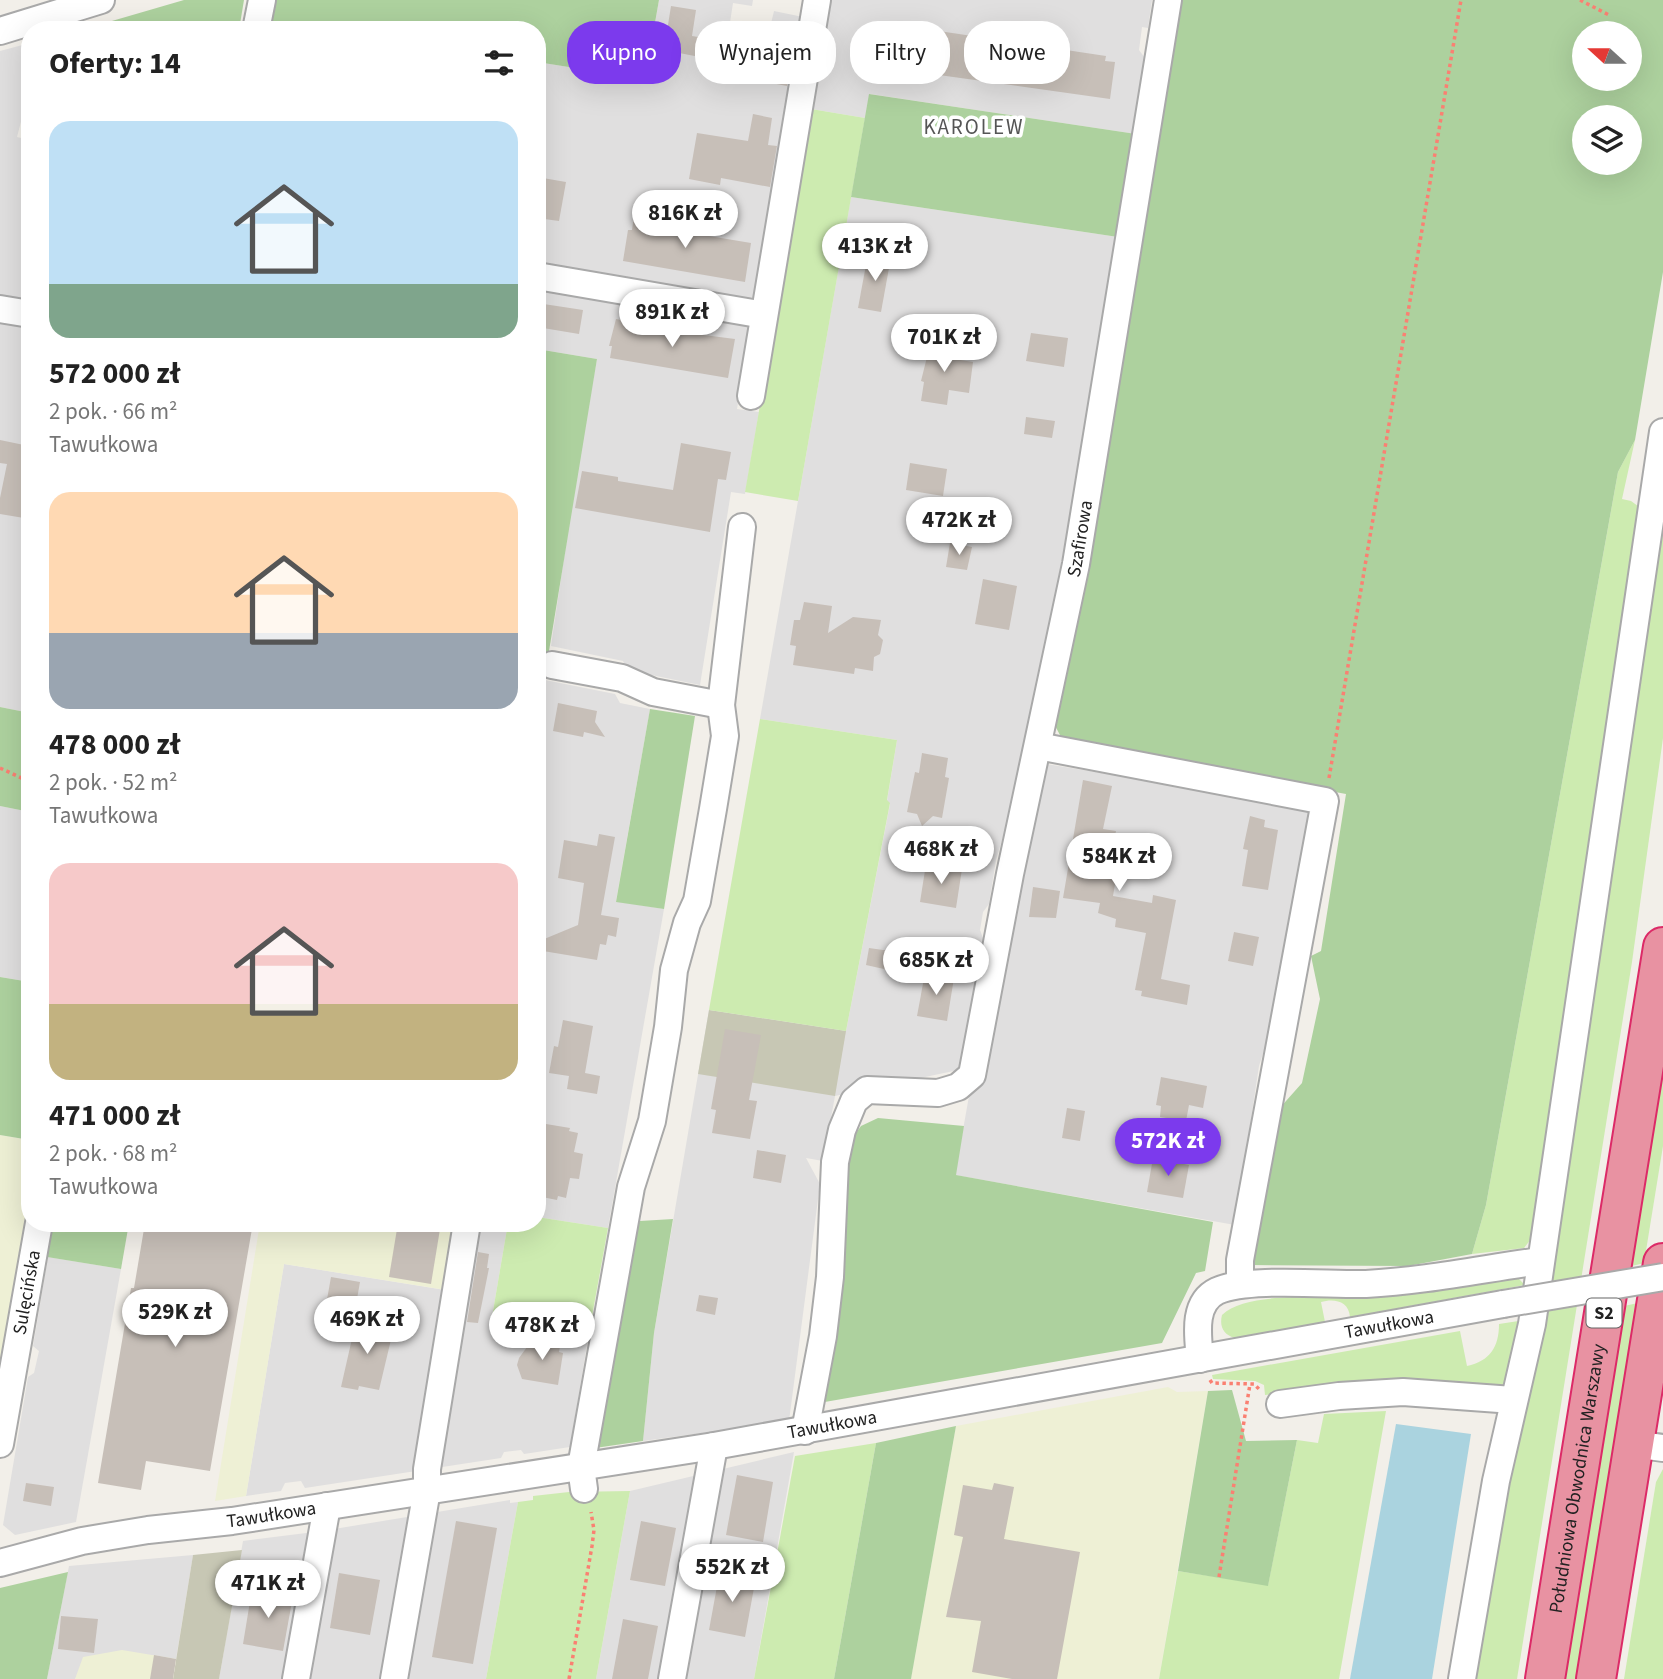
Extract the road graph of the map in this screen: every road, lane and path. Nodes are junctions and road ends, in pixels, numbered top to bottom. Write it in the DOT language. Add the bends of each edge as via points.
graph roads {
  1 [pos="101,0"];
  2 [pos="262,0"];
  3 [pos="817,0"];
  4 [pos="1168,0"];
  5 [pos="1461,0"];
  6 [pos="1580,0"];
  7 [pos="1609,15"];
  8 [pos="33,21"];
  9 [pos="258,21"];
  10 [pos="21,25"];
  11 [pos="0,31"];
  12 [pos="546,278"];
  13 [pos="0,309"];
  14 [pos="21,312"];
  15 [pos="764,315"];
  16 [pos="751,396"];
  17 [pos="1663,432"];
  18 [pos="742,527"];
  19 [pos="552,665"];
  20 [pos="721,705"];
  21 [pos="1038,746"];
  22 [pos="0,768"];
  23 [pos="21,778"];
  24 [pos="1325,801"];
  25 [pos="1663,947"];
  26 [pos="37,1232"];
  27 [pos="466,1232"];
  28 [pos="1540,1261"];
  29 [pos="1663,1263"];
  30 [pos="1663,1277"];
  31 [pos="1240,1284"];
  32 [pos="1205,1365"];
  33 [pos="1250,1384"];
  34 [pos="1513,1399"];
  35 [pos="1280,1404"];
  36 [pos="805,1431"];
  37 [pos="0,1444"];
  38 [pos="714,1446"];
  39 [pos="1648,1446"];
  40 [pos="582,1478"];
  41 [pos="426,1490"];
  42 [pos="327,1506"];
  43 [pos="0,1563"];
  44 [pos="1219,1577"];
  45 [pos="296,1679"];
  46 [pos="394,1679"];
  47 [pos="569,1679"];
  48 [pos="672,1679"];
  49 [pos="1462,1679"];
  50 [pos="1545,1679"];
  51 [pos="1596,1679"];
  1 -- 8 [label="street"];
  2 -- 9 [label="street"];
  3 -- 15 [label="street"];
  4 -- 21 [label="street, Szafirowa" via="1076,564"];
  5 -- 24 [label="path"];
  6 -- 7 [label="path"];
  10 -- 11 [label="street"];
  12 -- 15 [label="street"];
  13 -- 14 [label="street"];
  15 -- 16 [label="street"];
  17 -- 28 [label="street"];
  18 -- 20 [label="street"];
  19 -- 20 [label="street"];
  20 -- 40 [label="street" via="725,736 697,901 674,970 654,1111 631,1186"];
  21 -- 24 [label="street"];
  21 -- 36 [label="street, Szafirowa" via="972,1075 958,1087 938,1093 867,1090 854,1101 842,1130 835,1162 823,1336"];
  22 -- 23 [label="path"];
  24 -- 31 [label="street" via="1240,1260"];
  25 -- 50 [label="highway, Południowa Obwodnica Warszawy / S2"];
  26 -- 37 [label="street, Sulęcińska"];
  27 -- 41 [label="street"];
  28 -- 31 [label="street" via="1367,1283"];
  28 -- 34 [label="street" via="1530,1335"];
  29 -- 39 [label="highway"];
  30 -- 32 [label="street, Tawułkowa, bridge" via="1503,1304"];
  31 -- 32 [label="street" via="1215,1292 1201,1311 1197,1326"];
  32 -- 33 [label="path" via="1212,1383"];
  32 -- 36 [label="street, Tawułkowa"];
  33 -- 35 [label="path" via="1260,1388 1260,1406"];
  33 -- 44 [label="path"];
  34 -- 35 [label="street" via="1403,1392"];
  34 -- 49 [label="street"];
  36 -- 38 [label="street, Tawułkowa"];
  38 -- 40 [label="street, Tawułkowa"];
  38 -- 48 [label="street"];
  39 -- 51 [label="highway"];
  40 -- 41 [label="street, Tawułkowa"];
  40 -- 47 [label="path" via="594,1530"];
  41 -- 42 [label="street, Tawułkowa"];
  41 -- 46 [label="street"];
  42 -- 43 [label="street, Tawułkowa" via="82,1541"];
  42 -- 45 [label="street"];
}
